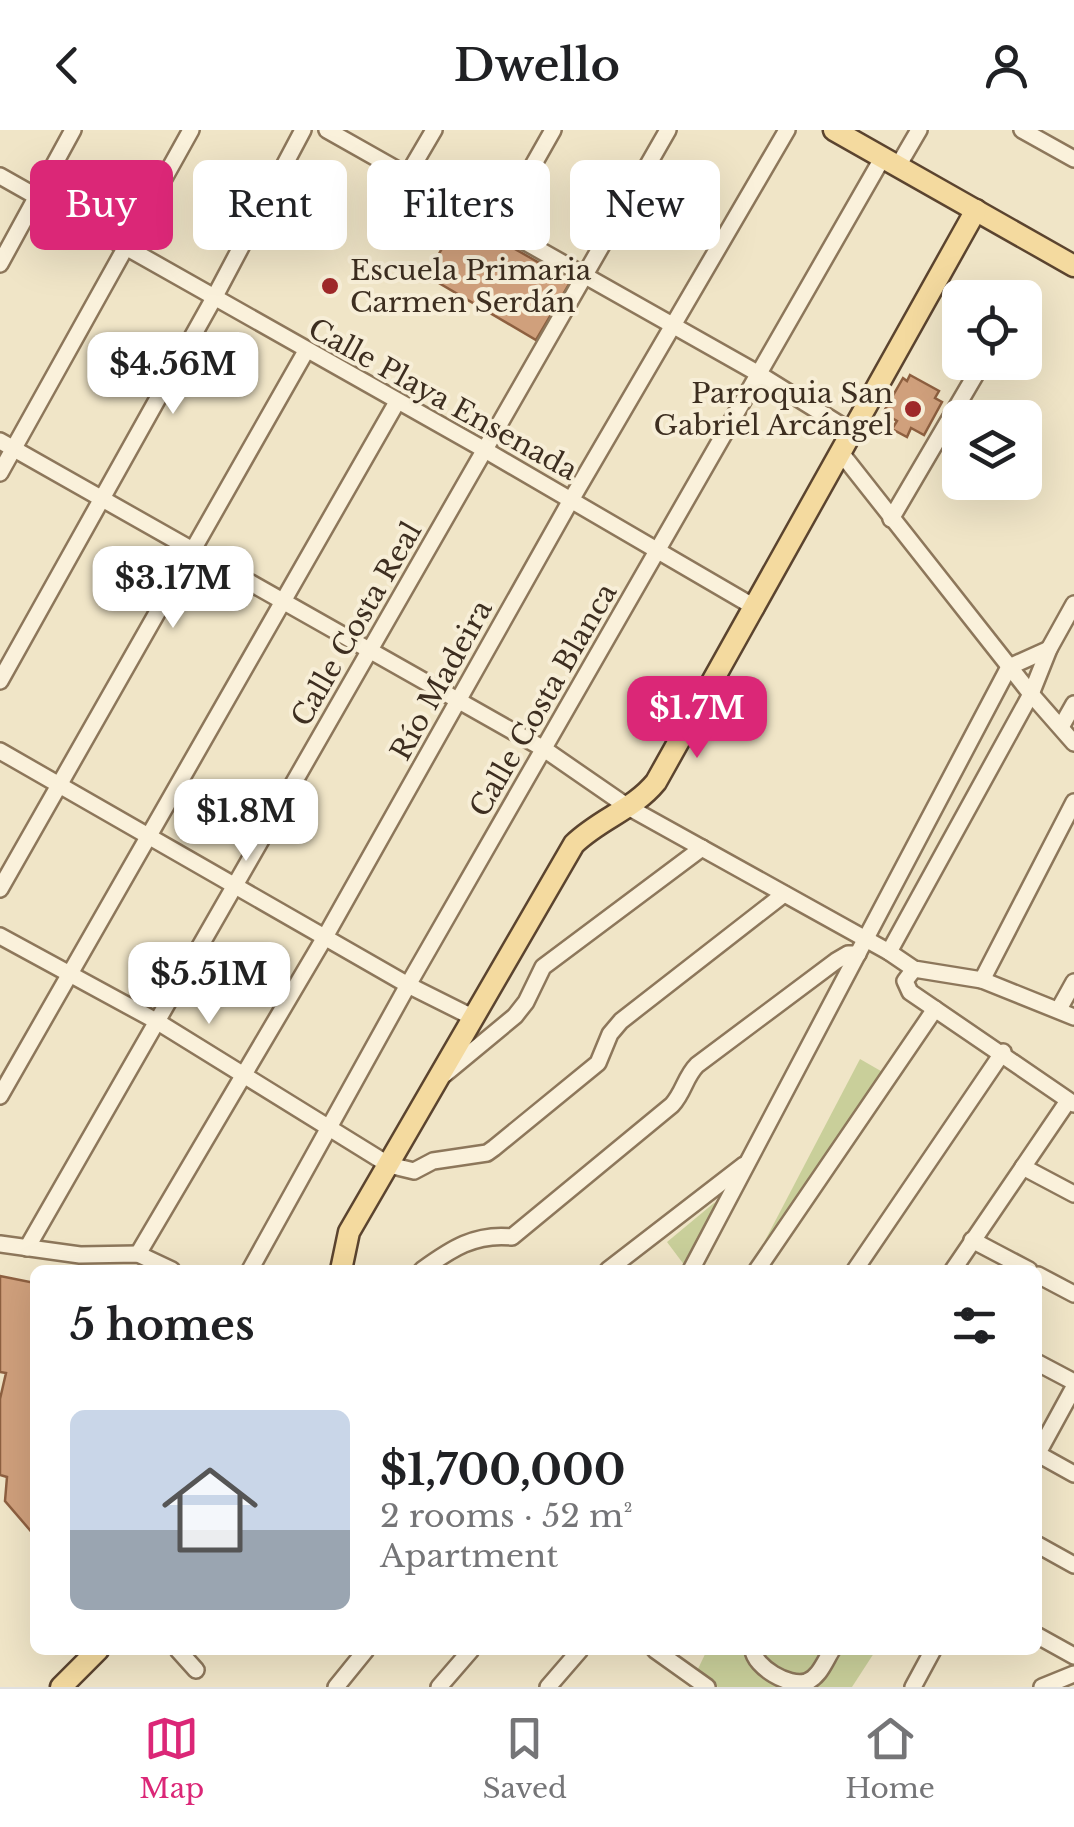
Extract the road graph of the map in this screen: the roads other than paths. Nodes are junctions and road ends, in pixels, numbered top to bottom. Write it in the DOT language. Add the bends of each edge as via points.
graph roads {
  1 [pos="74,130"];
  2 [pos="191,130"];
  3 [pos="303,130"];
  4 [pos="327,130"];
  5 [pos="434,130"];
  6 [pos="553,130"];
  7 [pos="668,130"];
  8 [pos="787,130"];
  9 [pos="834,130"];
  10 [pos="919,130"];
  11 [pos="1022,130"];
  12 [pos="1074,159"];
  13 [pos="58,160"];
  14 [pos="379,160"];
  15 [pos="416,160"];
  16 [pos="536,160"];
  17 [pos="890,162"];
  18 [pos="173,164"];
  19 [pos="0,176"];
  20 [pos="30,193"];
  21 [pos="976,210"];
  22 [pos="30,211"];
  23 [pos="127,250"];
  24 [pos="130,250"];
  25 [pos="538,250"];
  26 [pos="0,264"];
  27 [pos="1074,266"];
  28 [pos="586,276"];
  29 [pos="214,298"];
  30 [pos="672,326"];
  31 [pos="306,351"];
  32 [pos="758,374"];
  33 [pos="973,380"];
  34 [pos="398,402"];
  35 [pos="852,432"];
  36 [pos="7,445"];
  37 [pos="485,450"];
  38 [pos="841,453"];
  39 [pos="0,473"];
  40 [pos="102,499"];
  41 [pos="570,500"];
  42 [pos="892,519"];
  43 [pos="658,550"];
  44 [pos="192,551"];
  45 [pos="283,602"];
  46 [pos="1074,604"];
  47 [pos="756,608"];
  48 [pos="1049,649"];
  49 [pos="370,651"];
  50 [pos="1009,667"];
  51 [pos="0,680"];
  52 [pos="1031,694"];
  53 [pos="458,699"];
  54 [pos="1074,704"];
  55 [pos="1061,726"];
  56 [pos="1074,743"];
  57 [pos="544,748"];
  58 [pos="0,751"];
  59 [pos="59,784"];
  60 [pos="1074,802"];
  61 [pos="628,808"];
  62 [pos="148,836"];
  63 [pos="702,848"];
  64 [pos="235,883"];
  65 [pos="0,889"];
  66 [pos="784,894"];
  67 [pos="0,936"];
  68 [pos="324,937"];
  69 [pos="862,947"];
  70 [pos="889,952"];
  71 [pos="914,969"];
  72 [pos="68,975"];
  73 [pos="982,980"];
  74 [pos="1074,982"];
  75 [pos="408,985"];
  76 [pos="935,1009"];
  77 [pos="1066,1013"];
  78 [pos="472,1017"];
  79 [pos="158,1022"];
  80 [pos="1002,1052"];
  81 [pos="243,1073"];
  82 [pos="432,1086"];
  83 [pos="0,1096"];
  84 [pos="1071,1102"];
  85 [pos="330,1126"];
  86 [pos="751,1160"];
  87 [pos="390,1165"];
  88 [pos="1023,1167"];
  89 [pos="1074,1194"];
  90 [pos="972,1240"];
  91 [pos="0,1244"];
  92 [pos="27,1248"];
  93 [pos="138,1254"];
  94 [pos="161,1265"];
  95 [pos="253,1265"];
  96 [pos="342,1265"];
  97 [pos="430,1265"];
  98 [pos="614,1265"];
  99 [pos="694,1265"];
  100 [pos="760,1265"];
  101 [pos="858,1265"];
  102 [pos="956,1265"];
  103 [pos="1019,1265"];
  104 [pos="1042,1277"];
  105 [pos="1074,1294"];
  106 [pos="1042,1365"];
  107 [pos="1074,1384"];
  108 [pos="1042,1446"];
  109 [pos="1042,1456"];
  110 [pos="1074,1474"];
  111 [pos="1042,1547"];
  112 [pos="1074,1566"];
  113 [pos="1042,1638"];
  114 [pos="93,1655"];
  115 [pos="182,1655"];
  116 [pos="362,1655"];
  117 [pos="467,1655"];
  118 [pos="576,1655"];
  119 [pos="662,1655"];
  120 [pos="753,1655"];
  121 [pos="829,1655"];
  122 [pos="930,1655"];
  123 [pos="1074,1656"];
  124 [pos="196,1670"];
  125 [pos="1074,1674"];
  126 [pos="61,1687"];
  127 [pos="336,1687"];
  128 [pos="439,1687"];
  129 [pos="548,1687"];
  130 [pos="707,1687"];
  131 [pos="912,1687"];
  132 [pos="1042,1687"];
  1 -- 13 [label="street"];
  2 -- 18 [label="street"];
  3 -- 29 [label="street"];
  4 -- 14 [label="street"];
  5 -- 15 [label="street"];
  6 -- 16 [label="street"];
  7 -- 28 [label="street, Calle Costa Real"];
  8 -- 30 [label="street, Río Madeira"];
  9 -- 17 [label="main road"];
  10 -- 17 [label="street, Calle Costa Blanca"];
  11 -- 12 [label="street"];
  17 -- 21 [label="main road"];
  17 -- 32 [label="street, Calle Costa Blanca"];
  19 -- 20 [label="street, Calle Playa Ensenada"];
  21 -- 27 [label="main road"];
  21 -- 35 [label="main road"];
  22 -- 26 [label="street"];
  23 -- 36 [label="street"];
  24 -- 29 [label="street, Calle Playa Ensenada"];
  25 -- 28 [label="street"];
  28 -- 30 [label="street"];
  28 -- 37 [label="street, Calle Costa Real"];
  29 -- 31 [label="street, Calle Playa Ensenada"];
  29 -- 40 [label="street"];
  30 -- 32 [label="street"];
  30 -- 41 [label="street, Río Madeira"];
  31 -- 34 [label="street, Calle Playa Ensenada"];
  31 -- 44 [label="street"];
  32 -- 35 [label="street"];
  32 -- 43 [label="street, Calle Costa Blanca"];
  33 -- 42 [label="street"];
  34 -- 37 [label="street, Calle Playa Ensenada"];
  34 -- 45 [label="street"];
  35 -- 38 [label="main road"];
  36 -- 39 [label="street"];
  36 -- 40 [label="street"];
  37 -- 41 [label="street, Calle Playa Ensenada"];
  37 -- 49 [label="street, Calle Costa Real"];
  38 -- 42 [label="street"];
  38 -- 47 [label="main road"];
  40 -- 44 [label="street"];
  40 -- 51 [label="street"];
  41 -- 43 [label="street, Calle Playa Ensenada"];
  41 -- 53 [label="street, Río Madeira"];
  42 -- 50 [label="street"];
  43 -- 47 [label="street, Calle Playa Ensenada"];
  43 -- 57 [label="street, Calle Costa Blanca"];
  44 -- 45 [label="street"];
  44 -- 59 [label="street"];
  45 -- 49 [label="street"];
  45 -- 62 [label="street"];
  46 -- 48 [label="street"];
  47 -- 61 [label="main road" via="656,782"];
  48 -- 50 [label="street"];
  48 -- 52 [label="street"];
  49 -- 53 [label="street"];
  49 -- 64 [label="street, Calle Costa Real"];
  50 -- 52 [label="street"];
  50 -- 69 [label="street"];
  52 -- 55 [label="street"];
  52 -- 70 [label="street"];
  53 -- 57 [label="street"];
  53 -- 68 [label="street, Río Madeira"];
  54 -- 55 [label="street"];
  55 -- 56 [label="street"];
  57 -- 61 [label="street"];
  57 -- 75 [label="street, Calle Costa Blanca"];
  58 -- 59 [label="street"];
  59 -- 62 [label="street"];
  59 -- 65 [label="street"];
  60 -- 73 [label="street"];
  61 -- 63 [label="street"];
  61 -- 78 [label="main road" via="574,844"];
  62 -- 64 [label="street"];
  62 -- 72 [label="street"];
  63 -- 66 [label="street"];
  63 -- 82 [label="street" via="544,966 515,1016"];
  64 -- 68 [label="street"];
  64 -- 79 [label="street, Calle Costa Real"];
  66 -- 69 [label="street"];
  66 -- 87 [label="street" via="622,1021 598,1064 494,1148 414,1170"];
  67 -- 72 [label="street"];
  68 -- 75 [label="street"];
  68 -- 81 [label="street, Río Madeira"];
  69 -- 70 [label="street"];
  69 -- 86 [label="street"];
  69 -- 97 [label="street" via="697,1064 672,1105 512,1238 473,1239"];
  70 -- 71 [label="street"];
  71 -- 73 [label="street"];
  71 -- 76 [label="street" via="907,987"];
  72 -- 79 [label="street"];
  72 -- 83 [label="street"];
  73 -- 77 [label="street"];
  74 -- 77 [label="street"];
  75 -- 78 [label="street"];
  75 -- 85 [label="street, Calle Costa Blanca"];
  76 -- 80 [label="street"];
  76 -- 100 [label="street"];
  78 -- 82 [label="main road"];
  79 -- 81 [label="street"];
  79 -- 92 [label="street, Calle Costa Real"];
  80 -- 84 [label="street"];
  80 -- 101 [label="street"];
  81 -- 85 [label="street"];
  81 -- 93 [label="street, Río Madeira"];
  82 -- 87 [label="main road"];
  84 -- 88 [label="street"];
  85 -- 87 [label="street"];
  85 -- 95 [label="street, Calle Costa Blanca"];
  86 -- 98 [label="street"];
  86 -- 99 [label="street"];
  87 -- 96 [label="main road" via="349,1232"];
  88 -- 89 [label="street"];
  88 -- 90 [label="street"];
  90 -- 102 [label="street"];
  90 -- 103 [label="street"];
  91 -- 92 [label="street"];
  92 -- 93 [label="street"];
  93 -- 94 [label="street"];
  104 -- 105 [label="street"];
  106 -- 107 [label="street"];
  107 -- 108 [label="street"];
  109 -- 110 [label="street"];
  111 -- 112 [label="street"];
  113 -- 123 [label="street"];
  114 -- 126 [label="main road"];
  115 -- 124 [label="street"];
  116 -- 127 [label="street"];
  117 -- 128 [label="street"];
  118 -- 129 [label="street"];
  119 -- 130 [label="street"];
  120 -- 121 [label="street" via="761,1667 796,1683 817,1675"];
  122 -- 131 [label="street"];
  125 -- 132 [label="street"];
}
